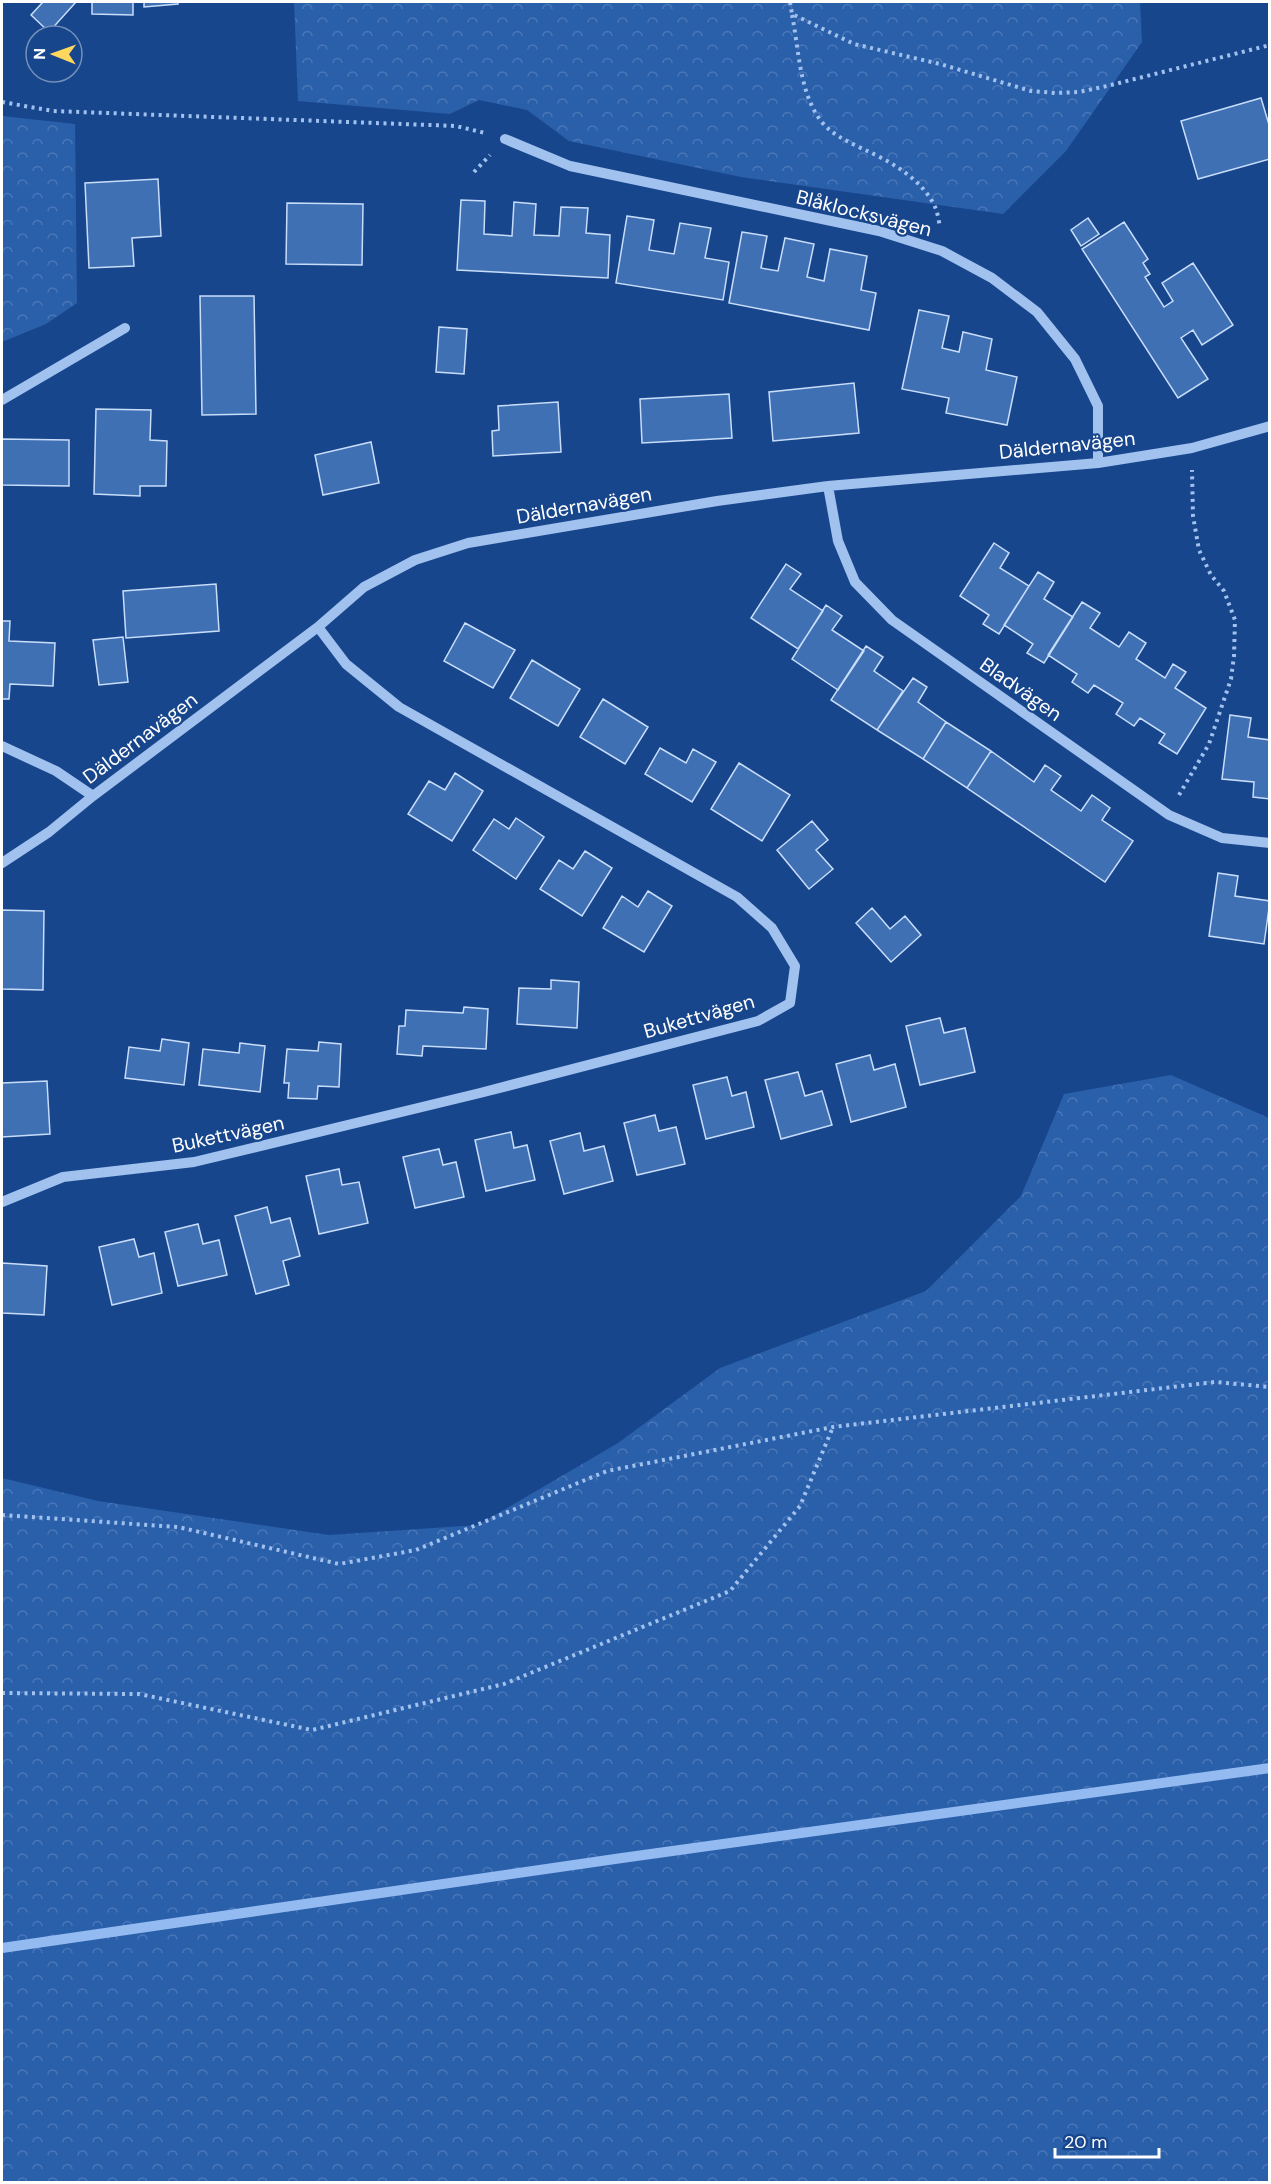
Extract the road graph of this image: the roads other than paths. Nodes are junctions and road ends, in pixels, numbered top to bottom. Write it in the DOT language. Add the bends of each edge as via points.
graph roads {
  1 [pos="505,139"];
  2 [pos="124,328"];
  3 [pos="2,400"];
  4 [pos="1269,426"];
  5 [pos="1098,462"];
  6 [pos="828,486"];
  7 [pos="318,627"];
  8 [pos="2,746"];
  9 [pos="93,796"];
  10 [pos="1269,843"];
  11 [pos="2,863"];
  12 [pos="2,1202"];
  1 -- 5 [label="street, Blåklocksvägen" via="570,166 879,231 942,251 992,278 1036,312 1075,359 1098,405"];
  2 -- 3 [label="street"];
  4 -- 5 [label="street, Däldernavägen" via="1192,448"];
  5 -- 6 [label="street, Däldernavägen"];
  6 -- 7 [label="street, Däldernavägen" via="468,543 415,560 364,587"];
  6 -- 10 [label="street, Bladvägen" via="838,542 855,582 892,620 1168,815 1222,838"];
  7 -- 9 [label="street, Däldernavägen"];
  7 -- 12 [label="street, Bukettvägen" via="346,664 399,707 737,897 772,928 795,966 790,1003 758,1021 480,1093 194,1162 63,1177"];
  8 -- 9 [label="street" via="57,771"];
  9 -- 11 [label="street, Däldernavägen"];
}
